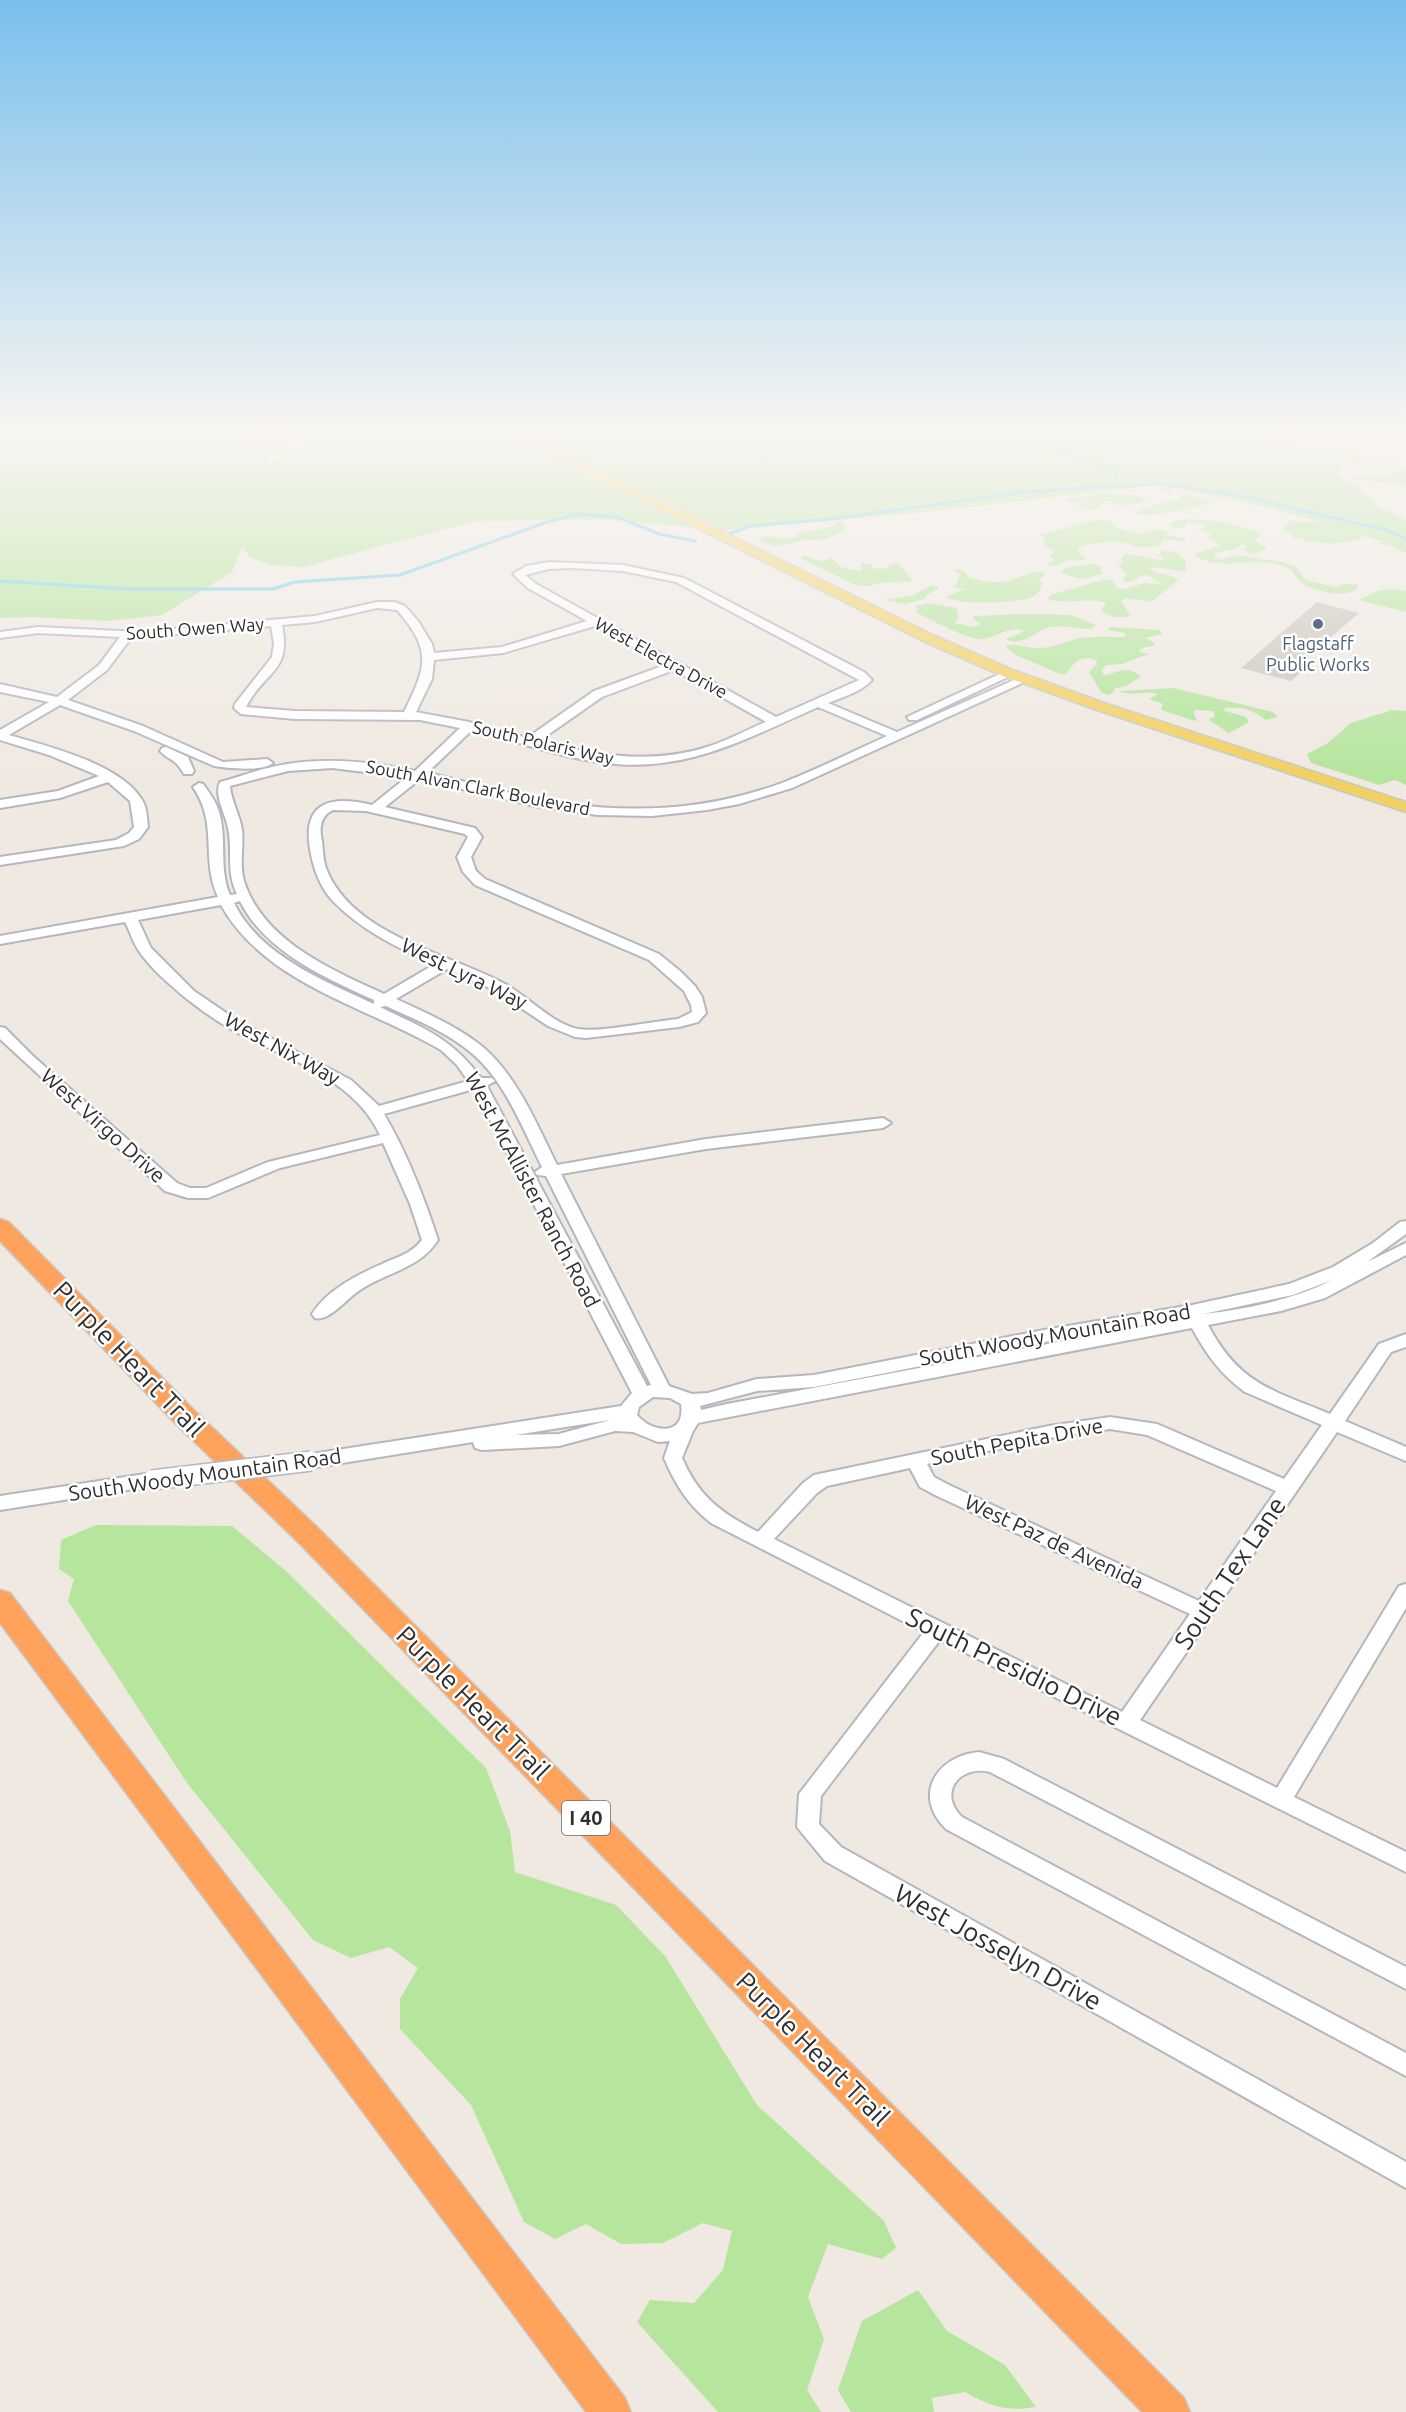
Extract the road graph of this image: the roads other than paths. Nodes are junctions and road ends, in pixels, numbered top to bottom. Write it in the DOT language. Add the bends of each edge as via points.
graph roads {
  1 [pos="743,547"];
  2 [pos="597,622"];
  3 [pos="276,623"];
  4 [pos="0,635"];
  5 [pos="127,635"];
  6 [pos="429,657"];
  7 [pos="674,666"];
  8 [pos="1008,673"];
  9 [pos="1025,679"];
  10 [pos="866,680"];
  11 [pos="0,688"];
  12 [pos="0,697"];
  13 [pos="822,701"];
  14 [pos="53,704"];
  15 [pos="409,715"];
  16 [pos="775,722"];
  17 [pos="469,726"];
  18 [pos="482,729"];
  19 [pos="882,729"];
  20 [pos="0,735"];
  21 [pos="897,736"];
  22 [pos="529,742"];
  23 [pos="222,764"];
  24 [pos="188,771"];
  25 [pos="427,772"];
  26 [pos="109,777"];
  27 [pos="227,783"];
  28 [pos="199,787"];
  29 [pos="0,804"];
  30 [pos="1406,807"];
  31 [pos="381,811"];
  32 [pos="0,861"];
  33 [pos="243,897"];
  34 [pos="226,900"];
  35 [pos="130,917"];
  36 [pos="0,940"];
  37 [pos="446,963"];
  38 [pos="387,999"];
  39 [pos="372,1008"];
  40 [pos="0,1031"];
  41 [pos="502,1077"];
  42 [pos="478,1084"];
  43 [pos="375,1112"];
  44 [pos="883,1123"];
  45 [pos="389,1137"];
  46 [pos="552,1171"];
  47 [pos="527,1175"];
  48 [pos="1406,1226"];
  49 [pos="0,1227"];
  50 [pos="1406,1248"];
  51 [pos="321,1314"];
  52 [pos="1195,1317"];
  53 [pos="1406,1340"];
  54 [pos="663,1390"];
  55 [pos="642,1395"];
  56 [pos="689,1416"];
  57 [pos="634,1423"];
  58 [pos="1333,1424"];
  59 [pos="1406,1454"];
  60 [pos="673,1458"];
  61 [pos="916,1461"];
  62 [pos="1287,1488"];
  63 [pos="0,1503"];
  64 [pos="761,1541"];
  65 [pos="1406,1591"];
  66 [pos="0,1601"];
  67 [pos="1204,1612"];
  68 [pos="937,1629"];
  69 [pos="1127,1722"];
  70 [pos="1281,1800"];
  71 [pos="1406,1863"];
  72 [pos="1406,1979"];
  73 [pos="1406,2065"];
  74 [pos="1406,2176"];
  75 [pos="611,2412"];
  76 [pos="1170,2412"];
  1 -- 8 [label="main road"];
  2 -- 6 [label="street" via="503,650"];
  2 -- 7 [label="street, West Electra Drive"];
  2 -- 10 [label="street, West Electra Drive" via="532,586 518,573 531,567 569,564 668,576"];
  3 -- 5 [label="street, South Owen Way"];
  3 -- 6 [label="street, South Owen Way" via="389,604 401,608 414,623"];
  3 -- 15 [label="street, South Polaris Way" via="278,657 240,708 252,713 283,715"];
  4 -- 5 [label="street, South Owen Way" via="38,630"];
  5 -- 14 [label="street" via="100,669"];
  6 -- 15 [label="street" via="426,679"];
  7 -- 16 [label="street, West Electra Drive"];
  7 -- 22 [label="street" via="598,694"];
  8 -- 9 [label="main road"];
  8 -- 19 [label="street, South Alvan Clark Boulevard"];
  9 -- 21 [label="street, South Alvan Clark Boulevard"];
  9 -- 30 [label="main road"];
  10 -- 13 [label="street, South Polaris Way"];
  11 -- 14 [label="street"];
  12 -- 14 [label="street"];
  13 -- 16 [label="street, South Polaris Way"];
  13 -- 19 [label="street"];
  14 -- 20 [label="street"];
  14 -- 23 [label="street" via="124,723"];
  14 -- 24 [label="street" via="184,760"];
  15 -- 17 [label="street, South Polaris Way"];
  16 -- 22 [label="street, South Polaris Way" via="711,750 665,760 595,758"];
  17 -- 18 [label="street, South Polaris Way"];
  17 -- 25 [label="street"];
  18 -- 22 [label="street, South Polaris Way"];
  18 -- 25 [label="street"];
  19 -- 21 [label="street"];
  19 -- 25 [label="street, South Alvan Clark Boulevard" via="757,788 659,804 570,799"];
  20 -- 26 [label="street"];
  21 -- 25 [label="street, South Alvan Clark Boulevard" via="759,796 673,812 619,813 568,808"];
  23 -- 24 [label="street" via="201,765"];
  23 -- 25 [label="street, South Alvan Clark Boulevard" via="248,766 326,757 369,759"];
  23 -- 27 [label="street, West McAllister Ranch Road" via="236,770 235,778"];
  24 -- 28 [label="street, West McAllister Ranch Road" via="184,779"];
  25 -- 27 [label="street, South Alvan Clark Boulevard" via="311,765"];
  25 -- 31 [label="street"];
  26 -- 29 [label="street" via="60,794"];
  26 -- 32 [label="street" via="136,800 141,827 134,836 119,843"];
  27 -- 28 [label="street, South Alvan Clark Boulevard"];
  27 -- 33 [label="street, West McAllister Ranch Road" via="236,835 234,864"];
  28 -- 34 [label="street, West McAllister Ranch Road" via="213,808 217,874"];
  31 -- 37 [label="street, West Lyra Way" via="347,806 326,808 315,818 314,847 319,869 334,896 346,908 380,932"];
  31 -- 37 [label="street, West Lyra Way" via="460,827 474,834 464,857 470,872 480,882 665,964 687,986 699,1013 679,1023 573,1033 499,987"];
  33 -- 34 [label="street"];
  33 -- 38 [label="street, West McAllister Ranch Road" via="274,934 309,961"];
  34 -- 35 [label="street"];
  34 -- 39 [label="street, West McAllister Ranch Road" via="253,938 285,965"];
  35 -- 36 [label="street"];
  35 -- 43 [label="street, West Nix Way" via="145,950 189,994 233,1024 339,1079"];
  37 -- 38 [label="street"];
  38 -- 39 [label="street"];
  38 -- 41 [label="street, West McAllister Ranch Road" via="473,1046"];
  39 -- 42 [label="street, West McAllister Ranch Road" via="446,1047"];
  40 -- 45 [label="street, West Virgo Drive" via="165,1182 180,1191 208,1193 287,1161"];
  41 -- 42 [label="street"];
  41 -- 46 [label="street, West McAllister Ranch Road"];
  42 -- 43 [label="street"];
  42 -- 47 [label="street, West McAllister Ranch Road"];
  43 -- 45 [label="street, West Nix Way"];
  44 -- 46 [label="street" via="706,1144"];
  45 -- 51 [label="street, West Nix Way" via="430,1240 416,1256 354,1284"];
  46 -- 47 [label="street"];
  46 -- 54 [label="street, West McAllister Ranch Road"];
  47 -- 55 [label="street, West McAllister Ranch Road"];
  48 -- 52 [label="street, South Woody Mountain Road" via="1379,1248 1330,1275"];
  49 -- 76 [label="highway, Purple Heart Trail / I 40"];
  50 -- 52 [label="street, South Woody Mountain Road" via="1319,1293 1281,1305"];
  52 -- 56 [label="street, South Woody Mountain Road"];
  52 -- 58 [label="street" via="1221,1364 1232,1375 1251,1388"];
  53 -- 58 [label="street, South Tex Lane" via="1385,1348"];
  54 -- 55 [label="street"];
  54 -- 56 [label="street" via="673,1392"];
  55 -- 57 [label="street" via="634,1400"];
  56 -- 57 [label="street" via="664,1436"];
  56 -- 60 [label="street"];
  57 -- 60 [label="street"];
  57 -- 63 [label="street, South Woody Mountain Road, bridge" via="559,1440 410,1448"];
  58 -- 59 [label="street"];
  58 -- 62 [label="street, South Tex Lane"];
  60 -- 64 [label="street, South Presidio Drive" via="695,1500 710,1514"];
  61 -- 62 [label="street, South Pepita Drive" via="1110,1423 1150,1430"];
  61 -- 64 [label="street, South Pepita Drive" via="822,1480"];
  61 -- 67 [label="street, West Paz de Avenida" via="927,1482 942,1490"];
  62 -- 67 [label="street, South Tex Lane"];
  64 -- 68 [label="street, South Presidio Drive"];
  65 -- 70 [label="street"];
  66 -- 75 [label="highway"];
  67 -- 69 [label="street, South Tex Lane"];
  68 -- 69 [label="street, South Presidio Drive"];
  68 -- 74 [label="street, West Josselyn Drive" via="810,1794 808,1827 833,1854"];
  69 -- 70 [label="street, South Presidio Drive"];
  70 -- 71 [label="street, South Presidio Drive"];
  72 -- 73 [label="street" via="996,1765 966,1763 947,1774 940,1791 942,1809 954,1823"];
}
